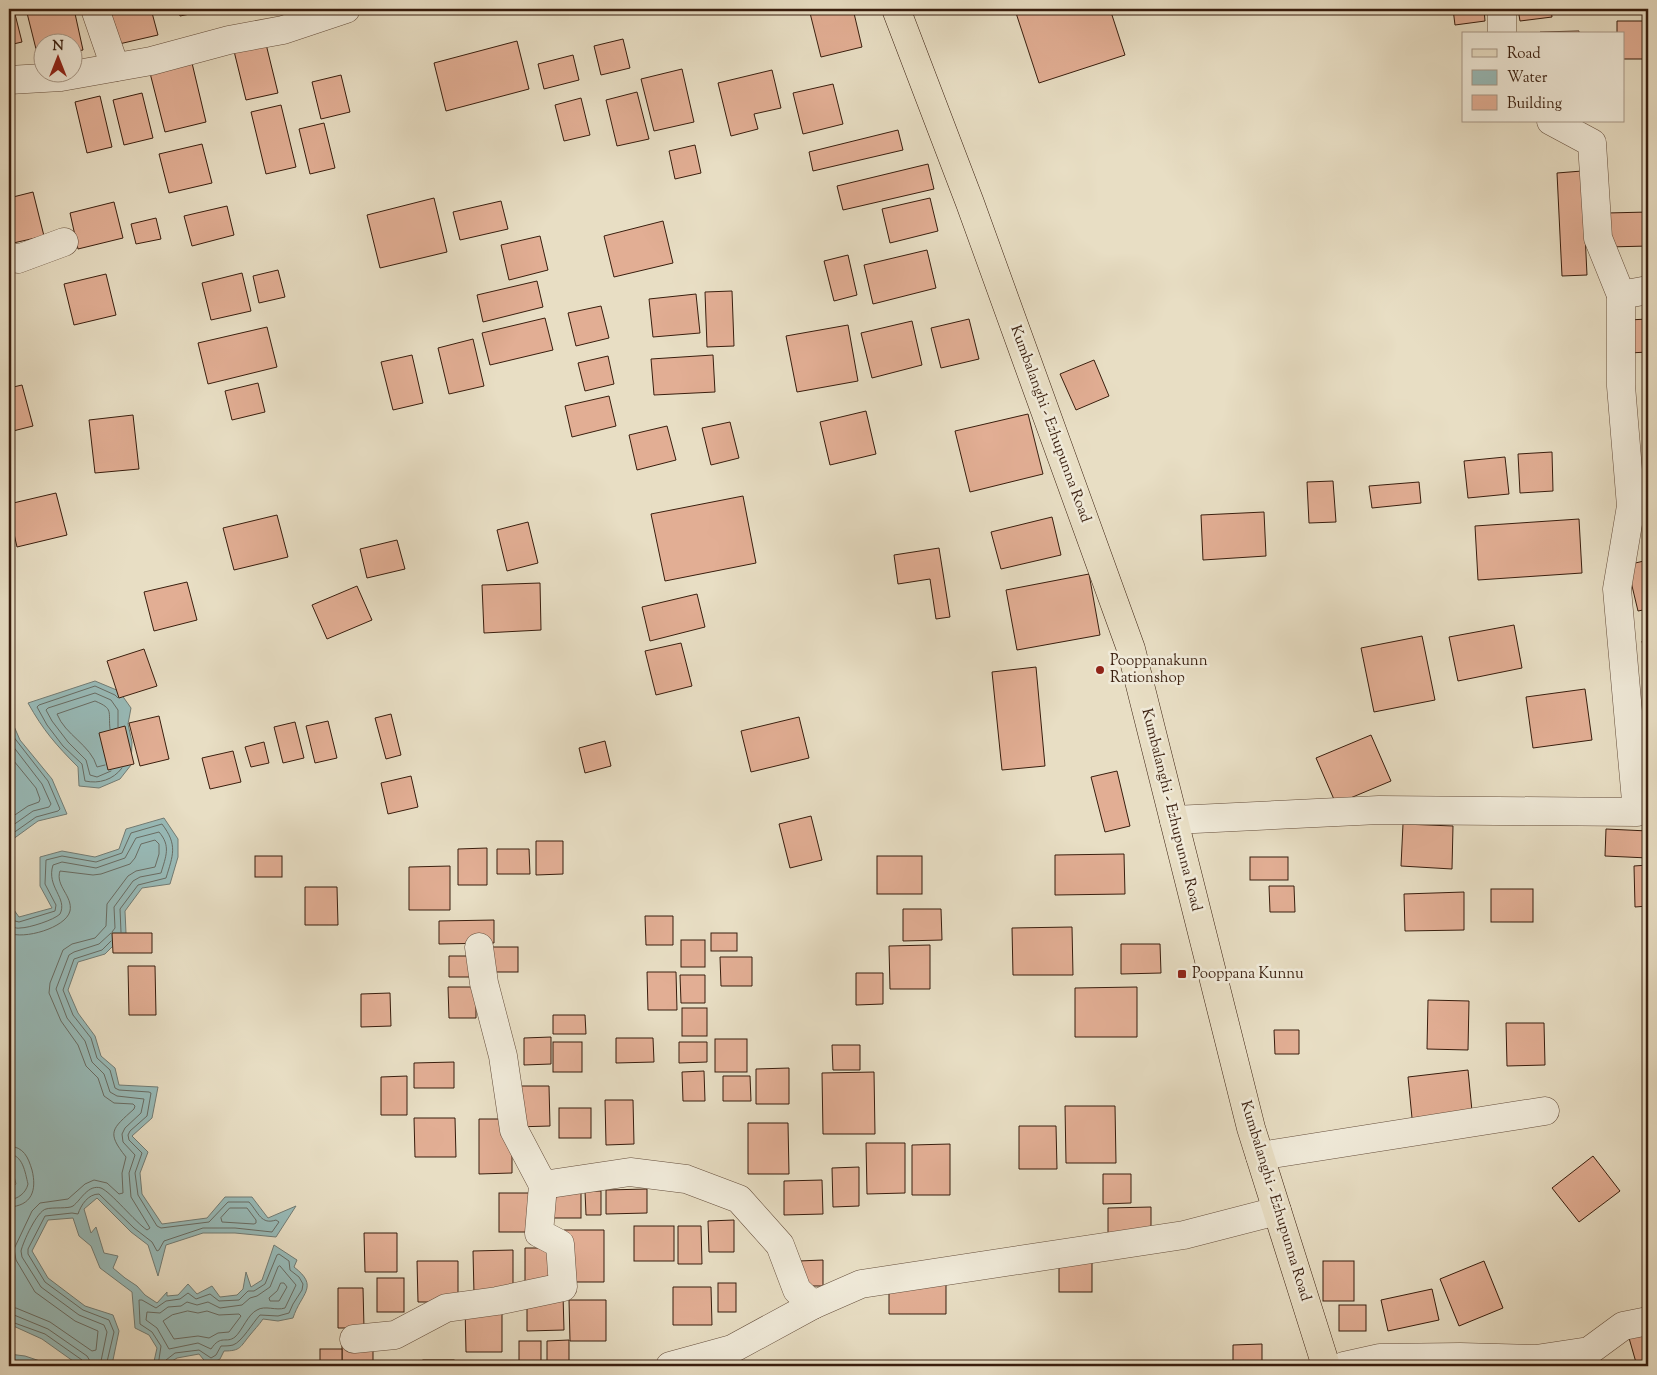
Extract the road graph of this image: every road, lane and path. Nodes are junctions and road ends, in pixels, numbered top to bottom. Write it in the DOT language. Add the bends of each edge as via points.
graph roads {
  1 [pos="95,9"];
  2 [pos="346,9"];
  3 [pos="896,9"];
  4 [pos="1502,9"];
  5 [pos="1502,32"];
  6 [pos="115,66"];
  7 [pos="9,80"];
  8 [pos="1553,122"];
  9 [pos="64,242"];
  10 [pos="9,256"];
  11 [pos="1648,290"];
  12 [pos="1620,295"];
  13 [pos="1643,812"];
  14 [pos="1174,820"];
  15 [pos="479,947"];
  16 [pos="1545,1111"];
  17 [pos="1260,1156"];
  18 [pos="542,1185"];
  19 [pos="1277,1211"];
  20 [pos="813,1305"];
  21 [pos="1648,1321"];
  22 [pos="354,1339"];
  23 [pos="670,1366"];
  24 [pos="1326,1366"];
  25 [pos="1344,1366"];
  1 -- 6 [label="street"];
  2 -- 6 [label="street" via="283,30 229,40 151,61"];
  3 -- 14 [label="main road, Kumbalanghi - Ezhupunna Road" via="970,203 1131,649"];
  4 -- 5 [label="street"];
  6 -- 7 [label="street" via="61,77"];
  8 -- 12 [label="street" via="1592,143 1598,238"];
  9 -- 10 [label="street" via="18,259"];
  11 -- 12 [label="street"];
  12 -- 13 [label="street" via="1620,386 1631,506 1617,589"];
  13 -- 14 [label="street" via="1379,810"];
  14 -- 17 [label="main road, Kumbalanghi - Ezhupunna Road"];
  15 -- 18 [label="street" via="484,983 503,1056 514,1130"];
  16 -- 17 [label="street"];
  17 -- 19 [label="main road, Kumbalanghi - Ezhupunna Road"];
  18 -- 20 [label="street" via="630,1172 686,1179 740,1200 780,1245 797,1290"];
  18 -- 22 [label="street" via="539,1233 560,1244 563,1287 446,1308 395,1335"];
  19 -- 20 [label="street" via="1184,1235 861,1284"];
  19 -- 24 [label="main road, Kumbalanghi - Ezhupunna Road"];
  20 -- 23 [label="street" via="732,1349"];
  21 -- 25 [label="street" via="1623,1326 1589,1351 1536,1360 1380,1358"];
}
